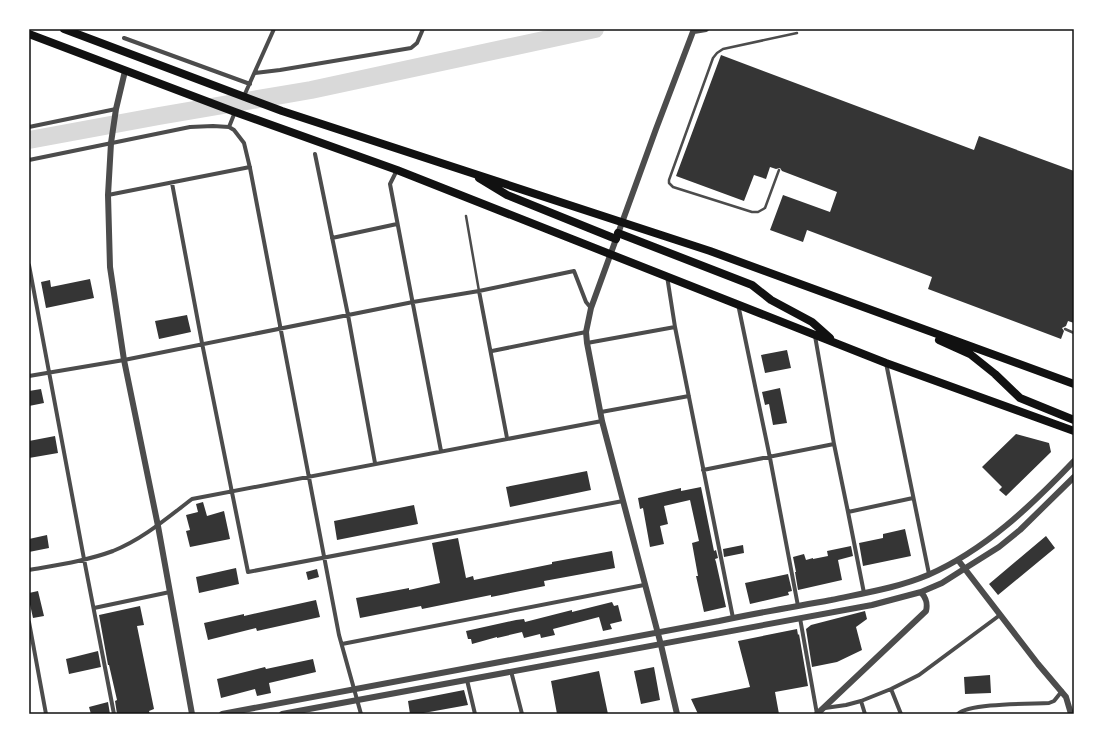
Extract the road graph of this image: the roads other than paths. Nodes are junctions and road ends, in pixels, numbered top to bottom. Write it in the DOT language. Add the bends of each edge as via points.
graph roads {
  1 [pos="64,29"];
  2 [pos="274,29"];
  3 [pos="423,29"];
  4 [pos="706,29"];
  5 [pos="694,30"];
  6 [pos="798,33"];
  7 [pos="29,34"];
  8 [pos="124,38"];
  9 [pos="125,71"];
  10 [pos="255,73"];
  11 [pos="250,84"];
  12 [pos="244,96"];
  13 [pos="116,109"];
  14 [pos="236,112"];
  15 [pos="29,127"];
  16 [pos="229,127"];
  17 [pos="111,143"];
  18 [pos="315,154"];
  19 [pos="29,160"];
  20 [pos="250,167"];
  21 [pos="397,170"];
  22 [pos="779,170"];
  23 [pos="466,171"];
  24 [pos="172,183"];
  25 [pos="108,195"];
  26 [pos="466,216"];
  27 [pos="623,222"];
  28 [pos="397,224"];
  29 [pos="617,236"];
  30 [pos="332,238"];
  31 [pos="610,253"];
  32 [pos="29,265"];
  33 [pos="667,276"];
  34 [pos="479,291"];
  35 [pos="413,302"];
  36 [pos="738,304"];
  37 [pos="591,308"];
  38 [pos="348,315"];
  39 [pos="893,318"];
  40 [pos="675,327"];
  41 [pos="280,329"];
  42 [pos="1065,329"];
  43 [pos="586,332"];
  44 [pos="1074,333"];
  45 [pos="815,335"];
  46 [pos="202,343"];
  47 [pos="836,343"];
  48 [pos="587,344"];
  49 [pos="492,351"];
  50 [pos="124,360"];
  51 [pos="886,363"];
  52 [pos="49,372"];
  53 [pos="29,376"];
  54 [pos="1074,384"];
  55 [pos="689,396"];
  56 [pos="600,412"];
  57 [pos="602,420"];
  58 [pos="1074,420"];
  59 [pos="1074,431"];
  60 [pos="507,438"];
  61 [pos="834,444"];
  62 [pos="441,451"];
  63 [pos="770,458"];
  64 [pos="1074,461"];
  65 [pos="375,463"];
  66 [pos="703,470"];
  67 [pos="309,476"];
  68 [pos="1074,477"];
  69 [pos="232,491"];
  70 [pos="912,498"];
  71 [pos="623,500"];
  72 [pos="848,512"];
  73 [pos="158,526"];
  74 [pos="324,558"];
  75 [pos="84,559"];
  76 [pos="958,560"];
  77 [pos="964,569"];
  78 [pos="29,570"];
  79 [pos="929,574"];
  80 [pos="644,585"];
  81 [pos="170,592"];
  82 [pos="921,592"];
  83 [pos="864,593"];
  84 [pos="798,606"];
  85 [pos="94,608"];
  86 [pos="1000,615"];
  87 [pos="733,618"];
  88 [pos="800,618"];
  89 [pos="29,622"];
  90 [pos="658,633"];
  91 [pos="342,644"];
  92 [pos="661,645"];
  93 [pos="511,671"];
  94 [pos="467,680"];
  95 [pos="354,689"];
  96 [pos="891,689"];
  97 [pos="1062,691"];
  98 [pos="357,700"];
  99 [pos="861,701"];
  100 [pos="824,708"];
  101 [pos="296,712"];
  102 [pos="46,714"];
  103 [pos="114,714"];
  104 [pos="192,714"];
  105 [pos="222,714"];
  106 [pos="282,714"];
  107 [pos="361,714"];
  108 [pos="475,714"];
  109 [pos="522,714"];
  110 [pos="677,714"];
  111 [pos="817,714"];
  112 [pos="865,714"];
  113 [pos="901,714"];
  114 [pos="958,714"];
  115 [pos="1071,714"];
  1 -- 12 [label="highway"];
  2 -- 10 [label="street"];
  3 -- 10 [label="street" via="417,43 411,48"];
  4 -- 5 [label="street"];
  5 -- 27 [label="street"];
  6 -- 22 [label="lane" via="717,53 668,180 673,188 758,212 765,208"];
  7 -- 9 [label="highway"];
  8 -- 11 [label="street"];
  9 -- 13 [label="street"];
  9 -- 14 [label="highway"];
  10 -- 11 [label="street"];
  11 -- 12 [label="street"];
  12 -- 23 [label="highway" via="282,111"];
  13 -- 15 [label="street"];
  13 -- 17 [label="street"];
  14 -- 16 [label="street"];
  14 -- 21 [label="highway"];
  16 -- 17 [label="street" via="190,127"];
  16 -- 20 [label="street" via="244,143"];
  17 -- 19 [label="street"];
  17 -- 25 [label="street"];
  18 -- 30 [label="street"];
  20 -- 24 [label="street"];
  20 -- 41 [label="street"];
  21 -- 28 [label="street" via="390,184"];
  21 -- 31 [label="highway"];
  23 -- 27 [label="highway"];
  23 -- 29 [label="highway" via="507,195"];
  24 -- 25 [label="street"];
  24 -- 46 [label="street"];
  25 -- 50 [label="street" via="110,267"];
  26 -- 34 [label="lane"];
  27 -- 29 [label="street"];
  27 -- 39 [label="highway"];
  28 -- 30 [label="street"];
  28 -- 35 [label="street"];
  29 -- 31 [label="street"];
  29 -- 47 [label="highway" via="752,285 771,300 812,322"];
  30 -- 38 [label="street"];
  31 -- 33 [label="highway"];
  31 -- 37 [label="street"];
  32 -- 52 [label="street"];
  33 -- 36 [label="highway"];
  33 -- 40 [label="street"];
  34 -- 35 [label="street"];
  34 -- 37 [label="street" via="574,271 586,302"];
  34 -- 49 [label="street"];
  35 -- 38 [label="street"];
  35 -- 62 [label="street"];
  36 -- 45 [label="highway"];
  36 -- 63 [label="street"];
  37 -- 43 [label="street"];
  38 -- 41 [label="street"];
  38 -- 65 [label="street"];
  39 -- 54 [label="highway"];
  39 -- 58 [label="highway" via="970,354 1020,398"];
  40 -- 48 [label="street"];
  40 -- 55 [label="street"];
  41 -- 46 [label="street"];
  41 -- 67 [label="street"];
  42 -- 44 [label="lane"];
  43 -- 48 [label="street"];
  43 -- 49 [label="street"];
  45 -- 47 [label="highway"];
  45 -- 61 [label="street"];
  46 -- 50 [label="street"];
  46 -- 69 [label="street"];
  47 -- 51 [label="highway"];
  48 -- 56 [label="street"];
  49 -- 60 [label="street"];
  50 -- 52 [label="street"];
  50 -- 73 [label="street"];
  51 -- 59 [label="highway"];
  51 -- 70 [label="street"];
  52 -- 53 [label="street"];
  52 -- 75 [label="street"];
  55 -- 56 [label="street"];
  55 -- 66 [label="street"];
  56 -- 57 [label="street"];
  57 -- 60 [label="street"];
  57 -- 71 [label="street"];
  60 -- 62 [label="street"];
  61 -- 63 [label="street"];
  61 -- 72 [label="street"];
  62 -- 65 [label="street"];
  63 -- 66 [label="street"];
  63 -- 84 [label="street"];
  64 -- 76 [label="street" via="1008,524"];
  65 -- 67 [label="street"];
  66 -- 87 [label="street"];
  67 -- 69 [label="street"];
  67 -- 74 [label="street"];
  68 -- 77 [label="street" via="1020,530"];
  69 -- 73 [label="street" via="192,499"];
  69 -- 74 [label="street" via="248,572"];
  70 -- 72 [label="street"];
  70 -- 79 [label="street"];
  71 -- 74 [label="street"];
  71 -- 80 [label="street"];
  72 -- 83 [label="street"];
  73 -- 75 [label="street" via="112,551"];
  73 -- 81 [label="street"];
  74 -- 91 [label="street"];
  75 -- 78 [label="street"];
  75 -- 85 [label="street"];
  76 -- 77 [label="street"];
  76 -- 79 [label="street"];
  77 -- 82 [label="street"];
  77 -- 86 [label="street"];
  79 -- 83 [label="street" via="904,584"];
  80 -- 90 [label="street"];
  80 -- 91 [label="street"];
  81 -- 85 [label="street"];
  81 -- 104 [label="street"];
  82 -- 88 [label="street" via="872,605"];
  82 -- 100 [label="street" via="926,601 926,611"];
  83 -- 84 [label="street"];
  84 -- 87 [label="street"];
  85 -- 103 [label="street"];
  86 -- 96 [label="street" via="920,675"];
  86 -- 97 [label="street"];
  87 -- 90 [label="street"];
  88 -- 92 [label="street"];
  88 -- 111 [label="street"];
  89 -- 102 [label="street"];
  90 -- 92 [label="street"];
  90 -- 95 [label="street"];
  91 -- 95 [label="street"];
  92 -- 93 [label="street"];
  92 -- 110 [label="street"];
  93 -- 94 [label="street"];
  93 -- 109 [label="street"];
  94 -- 98 [label="street"];
  94 -- 108 [label="street"];
  95 -- 98 [label="street"];
  95 -- 105 [label="street"];
  96 -- 99 [label="street"];
  96 -- 113 [label="street"];
  97 -- 114 [label="street" via="1049,703 979,707 962,710"];
  97 -- 115 [label="street" via="1069,702"];
  98 -- 101 [label="street"];
  98 -- 107 [label="street"];
  99 -- 100 [label="street"];
  99 -- 112 [label="street"];
  100 -- 111 [label="street"];
  101 -- 106 [label="street"];
}
